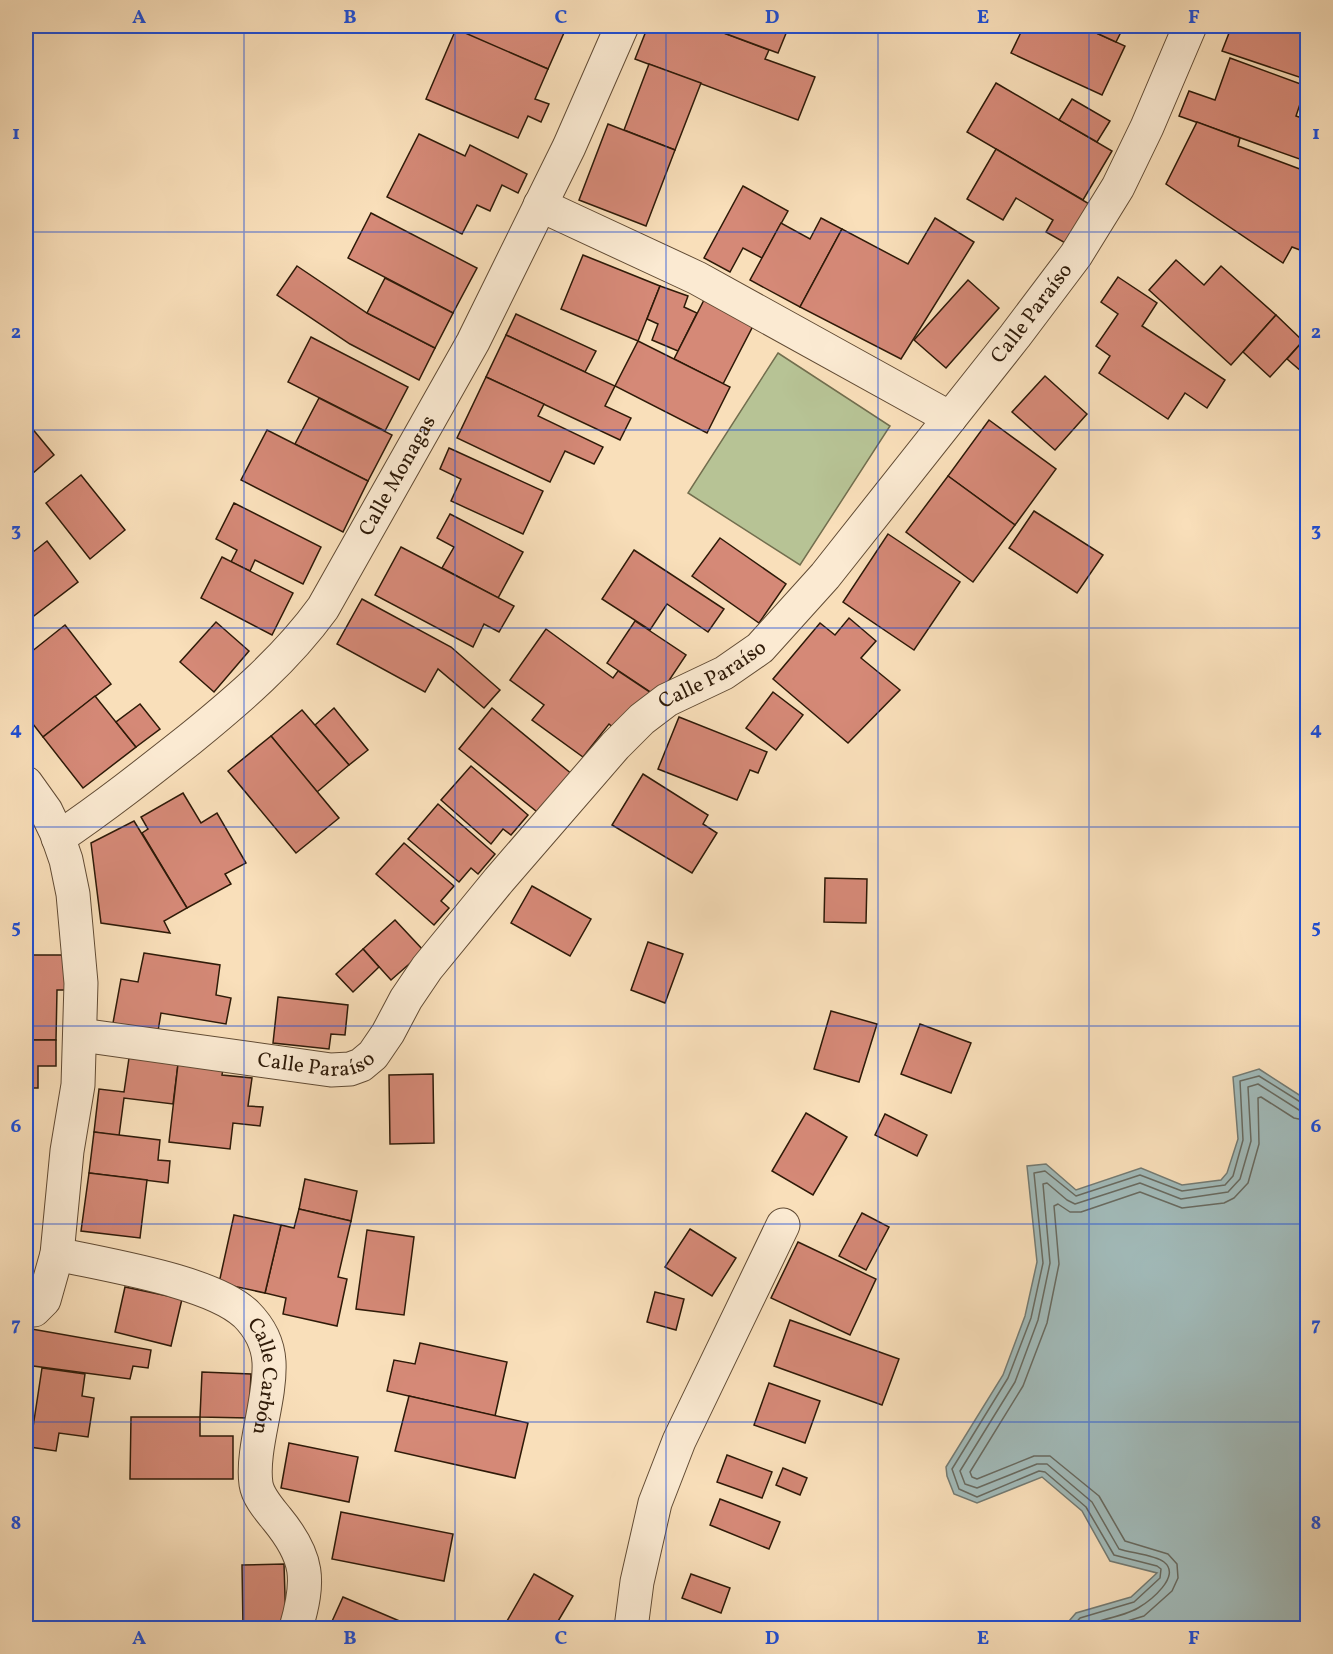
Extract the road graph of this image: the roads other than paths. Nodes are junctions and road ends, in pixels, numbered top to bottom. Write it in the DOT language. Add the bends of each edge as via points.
graph roads {
  1 [pos="622,26"];
  2 [pos="1190,26"];
  3 [pos="540,205"];
  4 [pos="950,418"];
  5 [pos="26,783"];
  6 [pos="58,838"];
  7 [pos="81,1035"];
  8 [pos="783,1225"];
  9 [pos="57,1254"];
  10 [pos="26,1310"];
  11 [pos="296,1629"];
  12 [pos="631,1629"];
  1 -- 3 [label="street, Calle Monagas"];
  2 -- 4 [label="street, Calle Paraíso" via="1119,187 1076,255"];
  3 -- 4 [label="street" via="697,278"];
  3 -- 6 [label="street, Calle Monagas" via="473,342 323,608 304,634 219,716"];
  4 -- 7 [label="street, Calle Paraíso" via="825,576 760,648 724,673 667,700 615,746 427,968 373,1055 362,1065 331,1070"];
  5 -- 6 [label="street" via="46,811"];
  6 -- 7 [label="street" via="73,894"];
  7 -- 9 [label="street"];
  8 -- 12 [label="street" via="679,1441 655,1503"];
  9 -- 10 [label="street" via="45,1300 34,1310"];
  9 -- 11 [label="street, Calle Carbón" via="202,1290 230,1302 255,1324 265,1342 269,1363 256,1485 262,1500 290,1534 304,1563 305,1581"];
}
